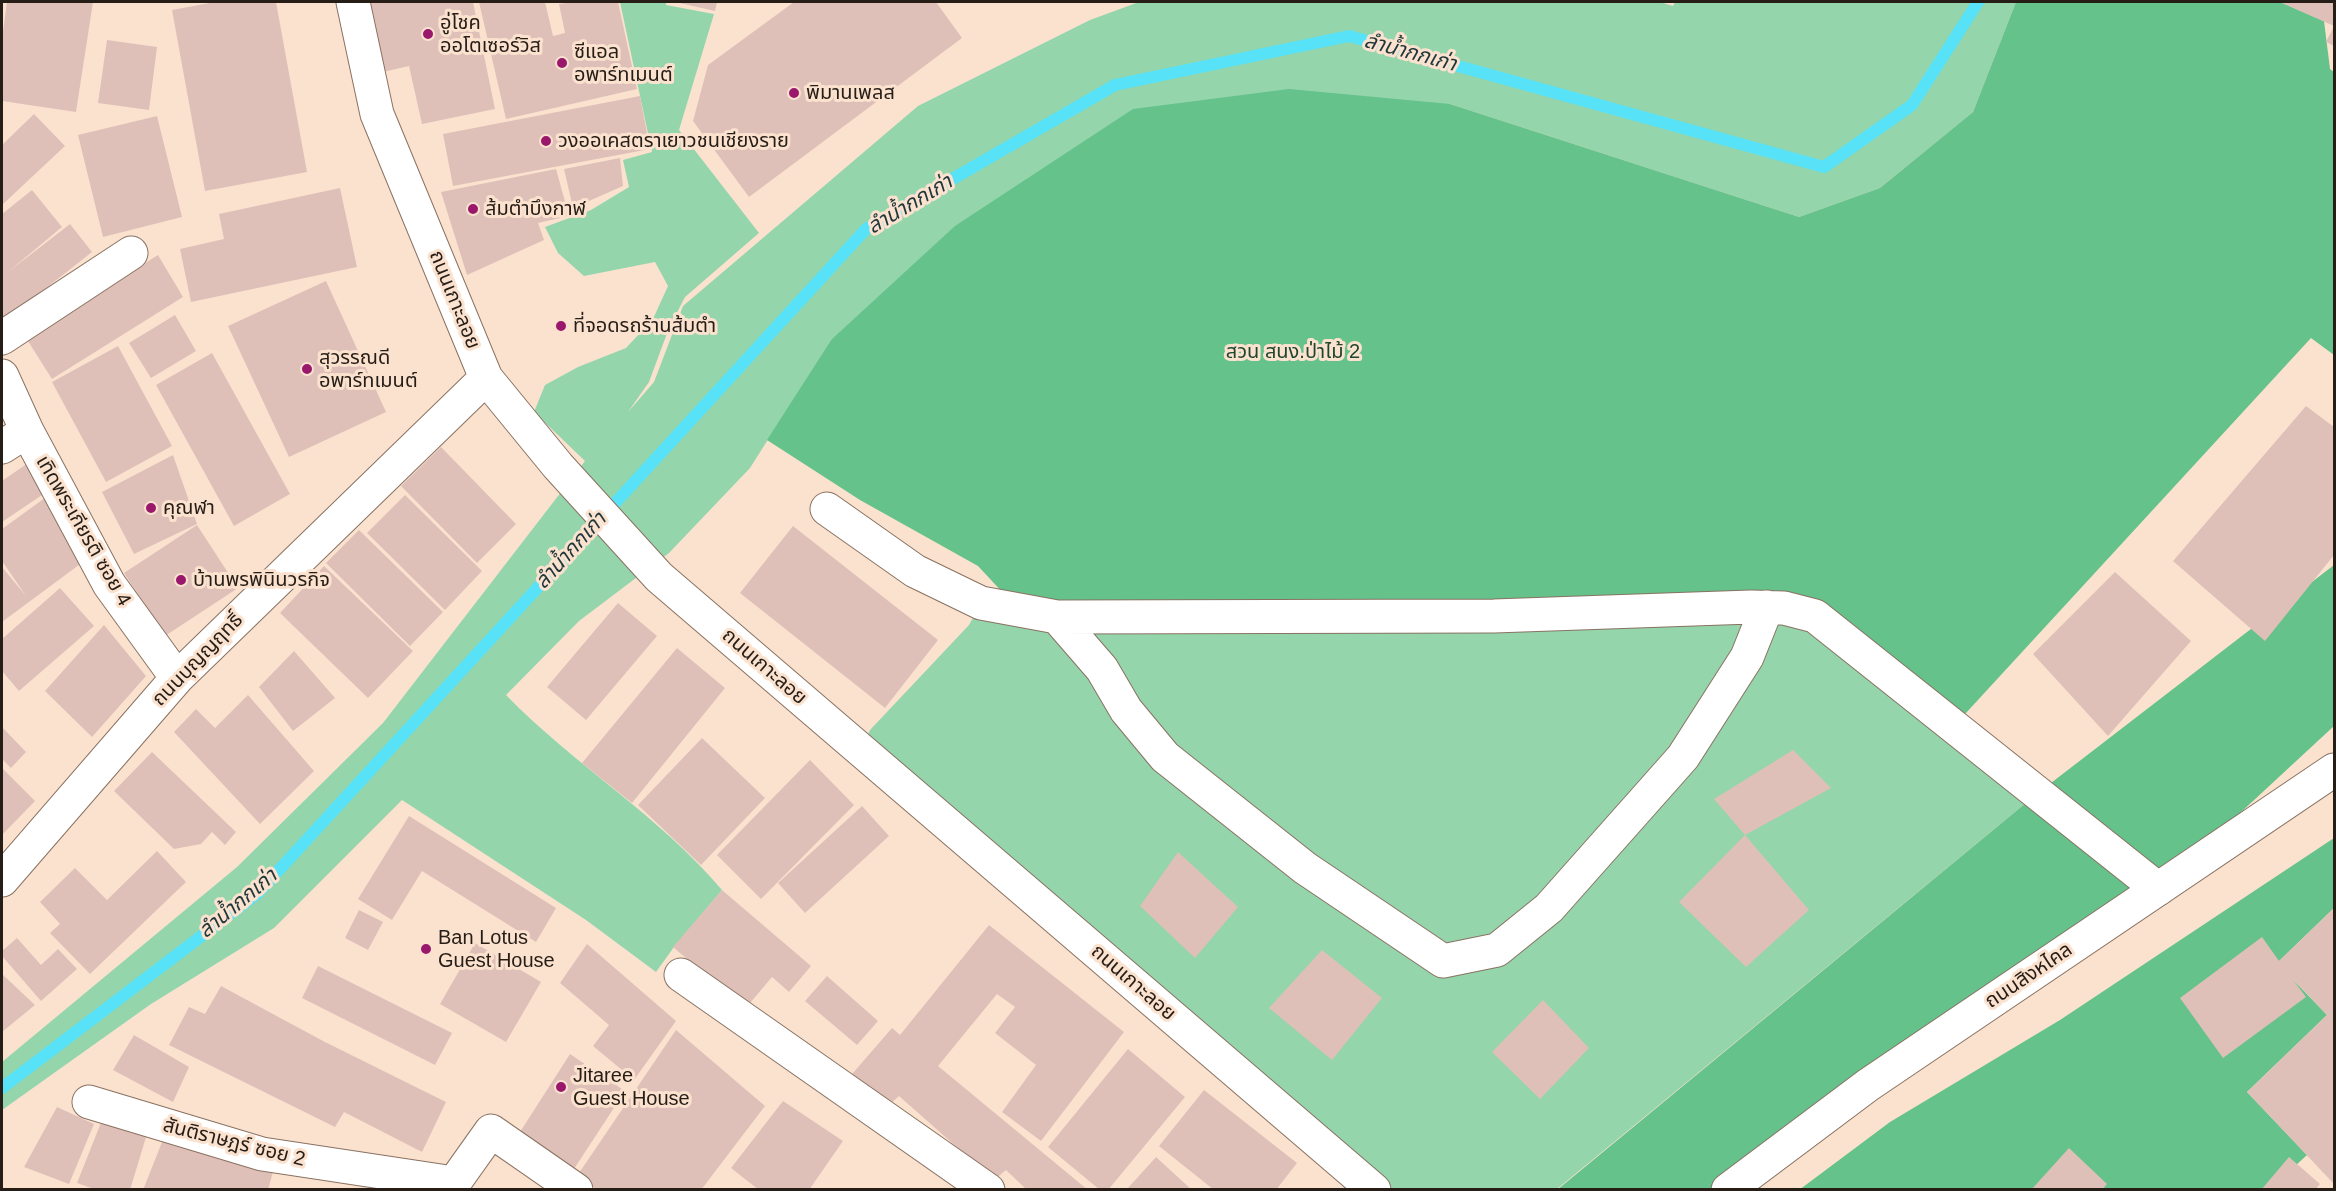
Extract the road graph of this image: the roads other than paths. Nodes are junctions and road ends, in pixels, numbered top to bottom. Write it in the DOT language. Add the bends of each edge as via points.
graph roads {
  1 [pos="353,2"];
  2 [pos="131,254"];
  3 [pos="2,338"];
  4 [pos="2,376"];
  5 [pos="486,378"];
  6 [pos="14,439"];
  7 [pos="827,509"];
  8 [pos="1767,607"];
  9 [pos="1058,617"];
  10 [pos="177,678"];
  11 [pos="2334,770"];
  12 [pos="2,880"];
  13 [pos="2158,889"];
  14 [pos="681,975"];
  15 [pos="88,1102"];
  16 [pos="454,1186"];
  17 [pos="576,1190"];
  18 [pos="988,1190"];
  19 [pos="1374,1190"];
  20 [pos="1728,1190"];
  1 -- 5 [label="street, ถนนเกาะลอย" via="377,114"];
  2 -- 3 [label="street"];
  4 -- 6 [label="street, เทิดพระเกียรติ ซอย 4"];
  5 -- 10 [label="street, ถนนบุญญฤทธิ์"];
  5 -- 19 [label="street, ถนนเกาะลอย" via="558,466 659,577"];
  6 -- 10 [label="street, เทิดพระเกียรติ ซอย 4" via="109,584"];
  7 -- 9 [label="street" via="915,571 981,603"];
  8 -- 9 [label="street" via="1494,616"];
  8 -- 9 [label="street" via="1747,657 1683,757 1549,908 1497,950 1443,961 1305,868 1165,757 1126,710 1102,669"];
  8 -- 13 [label="street" via="1815,616"];
  10 -- 12 [label="street, ถนนบุญญฤทธิ์"];
  11 -- 13 [label="street, ถนนสิงหไคล"];
  13 -- 20 [label="street, ถนนสิงหไคล" via="1868,1085"];
  14 -- 18 [label="street"];
  15 -- 16 [label="street, สันติราษฎร์ ซอย 2" via="262,1154"];
  16 -- 17 [label="street" via="491,1131"];
}
